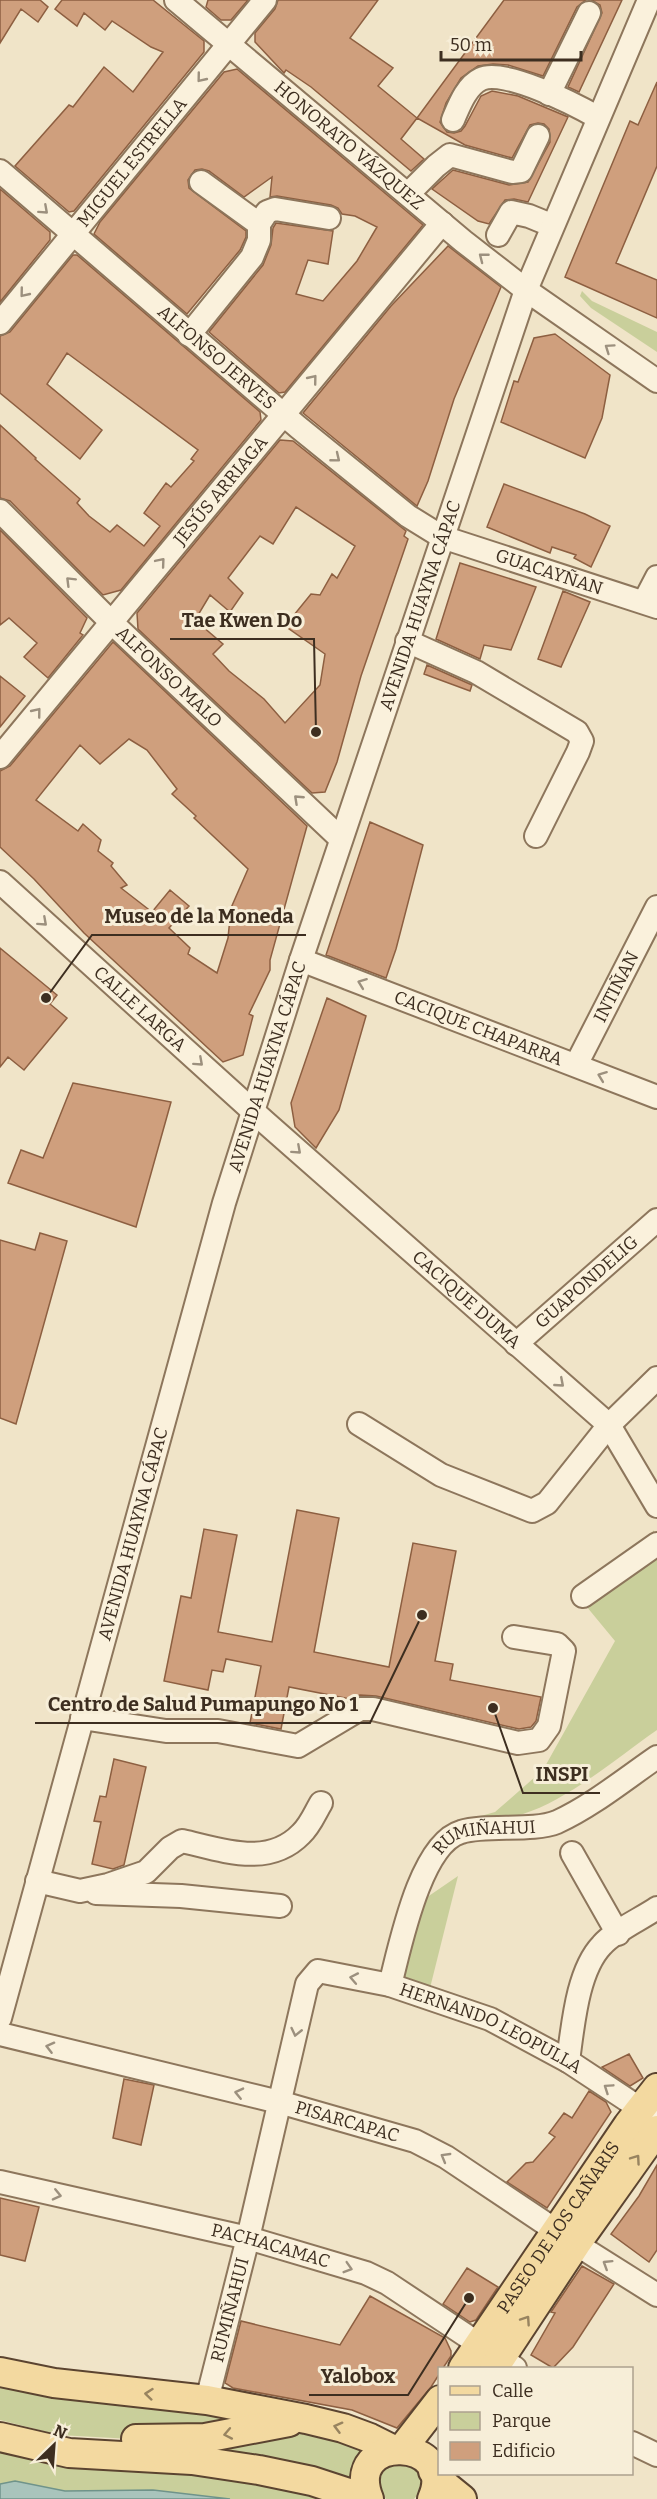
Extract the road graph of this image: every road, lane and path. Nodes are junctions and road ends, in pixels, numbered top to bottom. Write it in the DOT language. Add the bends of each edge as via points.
graph roads {
  1 [pos="176,0"];
  2 [pos="265,0"];
  3 [pos="649,0"];
  4 [pos="590,13"];
  5 [pos="230,43"];
  6 [pos="549,94"];
  7 [pos="597,117"];
  8 [pos="453,120"];
  9 [pos="538,135"];
  10 [pos="0,171"];
  11 [pos="201,182"];
  12 [pos="408,194"];
  13 [pos="329,218"];
  14 [pos="442,223"];
  15 [pos="259,224"];
  16 [pos="551,225"];
  17 [pos="72,235"];
  18 [pos="498,235"];
  19 [pos="526,290"];
  20 [pos="0,323"];
  21 [pos="189,334"];
  22 [pos="657,381"];
  23 [pos="284,415"];
  24 [pos="0,511"];
  25 [pos="442,537"];
  26 [pos="657,577"];
  27 [pos="650,605"];
  28 [pos="111,622"];
  29 [pos="407,641"];
  30 [pos="0,757"];
  31 [pos="536,836"];
  32 [pos="341,839"];
  33 [pos="0,882"];
  34 [pos="657,907"];
  35 [pos="301,960"];
  36 [pos="576,1065"];
  37 [pos="657,1097"];
  38 [pos="253,1111"];
  39 [pos="657,1220"];
  40 [pos="516,1344"];
  41 [pos="657,1378"];
  42 [pos="359,1424"];
  43 [pos="609,1425"];
  44 [pos="657,1506"];
  45 [pos="657,1544"];
  46 [pos="584,1596"];
  47 [pos="514,1637"];
  48 [pos="81,1718"];
  49 [pos="657,1757"];
  50 [pos="321,1803"];
  51 [pos="572,1853"];
  52 [pos="37,1881"];
  53 [pos="80,1891"];
  54 [pos="280,1906"];
  55 [pos="657,1908"];
  56 [pos="618,1934"];
  57 [pos="312,1976"];
  58 [pos="390,1985"];
  59 [pos="0,2018"];
  60 [pos="0,2034"];
  61 [pos="568,2061"];
  62 [pos="279,2102"];
  63 [pos="653,2112"];
  64 [pos="0,2182"];
  65 [pos="248,2238"];
  66 [pos="567,2238"];
  67 [pos="657,2295"];
  68 [pos="497,2360"];
  69 [pos="467,2367"];
  70 [pos="0,2372"];
  71 [pos="207,2400"];
  72 [pos="438,2402"];
  73 [pos="306,2419"];
  74 [pos="0,2422"];
  75 [pos="0,2437"];
  76 [pos="633,2443"];
  77 [pos="397,2449"];
  78 [pos="657,2455"];
  79 [pos="434,2460"];
  80 [pos="441,2475"];
  81 [pos="368,2499"];
  82 [pos="432,2499"];
  83 [pos="462,2499"];
  1 -- 5 [label="street, HONORATO VÁZQUEZ"];
  2 -- 5 [label="street, MIGUEL ESTRELLA"];
  3 -- 7 [label="street, AVENIDA HUAYNA CÁPAC"];
  4 -- 6 [label="street"];
  5 -- 12 [label="street, HONORATO VÁZQUEZ"];
  5 -- 17 [label="street, MIGUEL ESTRELLA, one-way"];
  6 -- 7 [label="street"];
  6 -- 8 [label="street" via="504,76 481,79 463,97"];
  7 -- 16 [label="street, AVENIDA HUAYNA CÁPAC"];
  9 -- 12 [label="street" via="521,171 450,155"];
  10 -- 17 [label="street, ALFONSO JERVES, one-way"];
  11 -- 15 [label="street"];
  12 -- 14 [label="street, HONORATO VÁZQUEZ"];
  13 -- 15 [label="street" via="275,209 267,212"];
  19 -- 14 [label="street, HONORATO VÁZQUEZ, one-way"];
  23 -- 14 [label="street, JESÚS ARRIAGA, one-way"];
  15 -- 21 [label="street" via="259,240 252,257"];
  16 -- 18 [label="street" via="511,212"];
  16 -- 19 [label="street, AVENIDA HUAYNA CÁPAC"];
  17 -- 20 [label="street, MIGUEL ESTRELLA, one-way"];
  17 -- 21 [label="street, ALFONSO JERVES"];
  22 -- 19 [label="street, HONORATO VÁZQUEZ, one-way"];
  19 -- 25 [label="street, AVENIDA HUAYNA CÁPAC"];
  21 -- 23 [label="street, ALFONSO JERVES"];
  23 -- 25 [label="street, ALFONSO JERVES, one-way" via="408,516"];
  28 -- 23 [label="street, JESÚS ARRIAGA, one-way"];
  28 -- 24 [label="street, ALFONSO MALO, one-way"];
  25 -- 27 [label="street, GUACAYÑAN"];
  25 -- 29 [label="street, AVENIDA HUAYNA CÁPAC"];
  26 -- 27 [label="street"];
  30 -- 28 [label="street, JESÚS ARRIAGA, one-way"];
  32 -- 28 [label="street, ALFONSO MALO, one-way"];
  29 -- 31 [label="street" via="476,672 577,732 582,741 578,752"];
  29 -- 32 [label="street, AVENIDA HUAYNA CÁPAC"];
  32 -- 35 [label="street, AVENIDA HUAYNA CÁPAC"];
  33 -- 38 [label="street, CALLE LARGA, one-way"];
  34 -- 36 [label="street, INTIÑAN"];
  36 -- 35 [label="street, CACIQUE CHAPARRA, one-way"];
  35 -- 38 [label="street, AVENIDA HUAYNA CÁPAC"];
  37 -- 36 [label="street, CACIQUE CHAPARRA, one-way"];
  38 -- 40 [label="street, CACIQUE DUMA, one-way"];
  38 -- 48 [label="street, AVENIDA HUAYNA CÁPAC"];
  39 -- 40 [label="street, GUAPONDELIG"];
  40 -- 43 [label="street, CACIQUE DUMA, one-way"];
  41 -- 43 [label="street"];
  42 -- 43 [label="street" via="441,1475 532,1511 548,1503"];
  43 -- 44 [label="street, CACIQUE DUMA"];
  45 -- 46 [label="street"];
  47 -- 48 [label="street" via="557,1644 564,1651 549,1726 539,1740 518,1743 373,1709 360,1709 298,1746 218,1731 166,1731"];
  48 -- 52 [label="street, AVENIDA HUAYNA CÁPAC"];
  49 -- 58 [label="street, RUMIÑAHUI" via="555,1823 460,1832 443,1842 432,1856 411,1905"];
  50 -- 53 [label="street" via="303,1833 270,1853 252,1856 182,1841 146,1872"];
  51 -- 56 [label="street"];
  52 -- 53 [label="street"];
  52 -- 59 [label="street, AVENIDA HUAYNA CÁPAC"];
  53 -- 54 [label="street"];
  55 -- 56 [label="street"];
  56 -- 61 [label="street" via="603,1944 584,1976"];
  58 -- 57 [label="street, HERNANDO LEOPULLA, one-way" via="318,1971"];
  57 -- 62 [label="street, RUMIÑAHUI, one-way"];
  58 -- 61 [label="street, HERNANDO LEOPULLA" via="490,2019"];
  62 -- 60 [label="street, PISARCAPAC, one-way"];
  63 -- 61 [label="street, HERNANDO LEOPULLA, one-way"];
  62 -- 65 [label="street, RUMIÑAHUI"];
  66 -- 62 [label="street, PISARCAPAC, one-way" via="446,2157 414,2141"];
  63 -- 66 [label="main road, PASEO DE LOS CAÑARIS"];
  64 -- 65 [label="street, PACHACAMAC, one-way"];
  65 -- 68 [label="street, PACHACAMAC, one-way" via="366,2273 387,2283"];
  65 -- 71 [label="street, RUMIÑAHUI"];
  67 -- 66 [label="street, PISARCAPAC, one-way"];
  66 -- 68 [label="main road, PASEO DE LOS CAÑARIS"];
  68 -- 69 [label="main road, PASEO DE LOS CAÑARIS"];
  71 -- 70 [label="main road, one-way" via="54,2383"];
  71 -- 73 [label="main road"];
  72 -- 77 [label="main road"];
  73 -- 74 [label="main road, one-way" via="205,2438 150,2440 59,2435"];
  77 -- 73 [label="main road, one-way" via="344,2428"];
  75 -- 81 [label="main road" via="69,2453 192,2460 259,2470"];
  76 -- 78 [label="street"];
  77 -- 79 [label="main road" via="412,2450"];
  77 -- 81 [label="main road" via="380,2455 370,2467 365,2481"];
  79 -- 82 [label="main road" via="436,2483"];
  80 -- 83 [label="main road" via="446,2486"];
}
